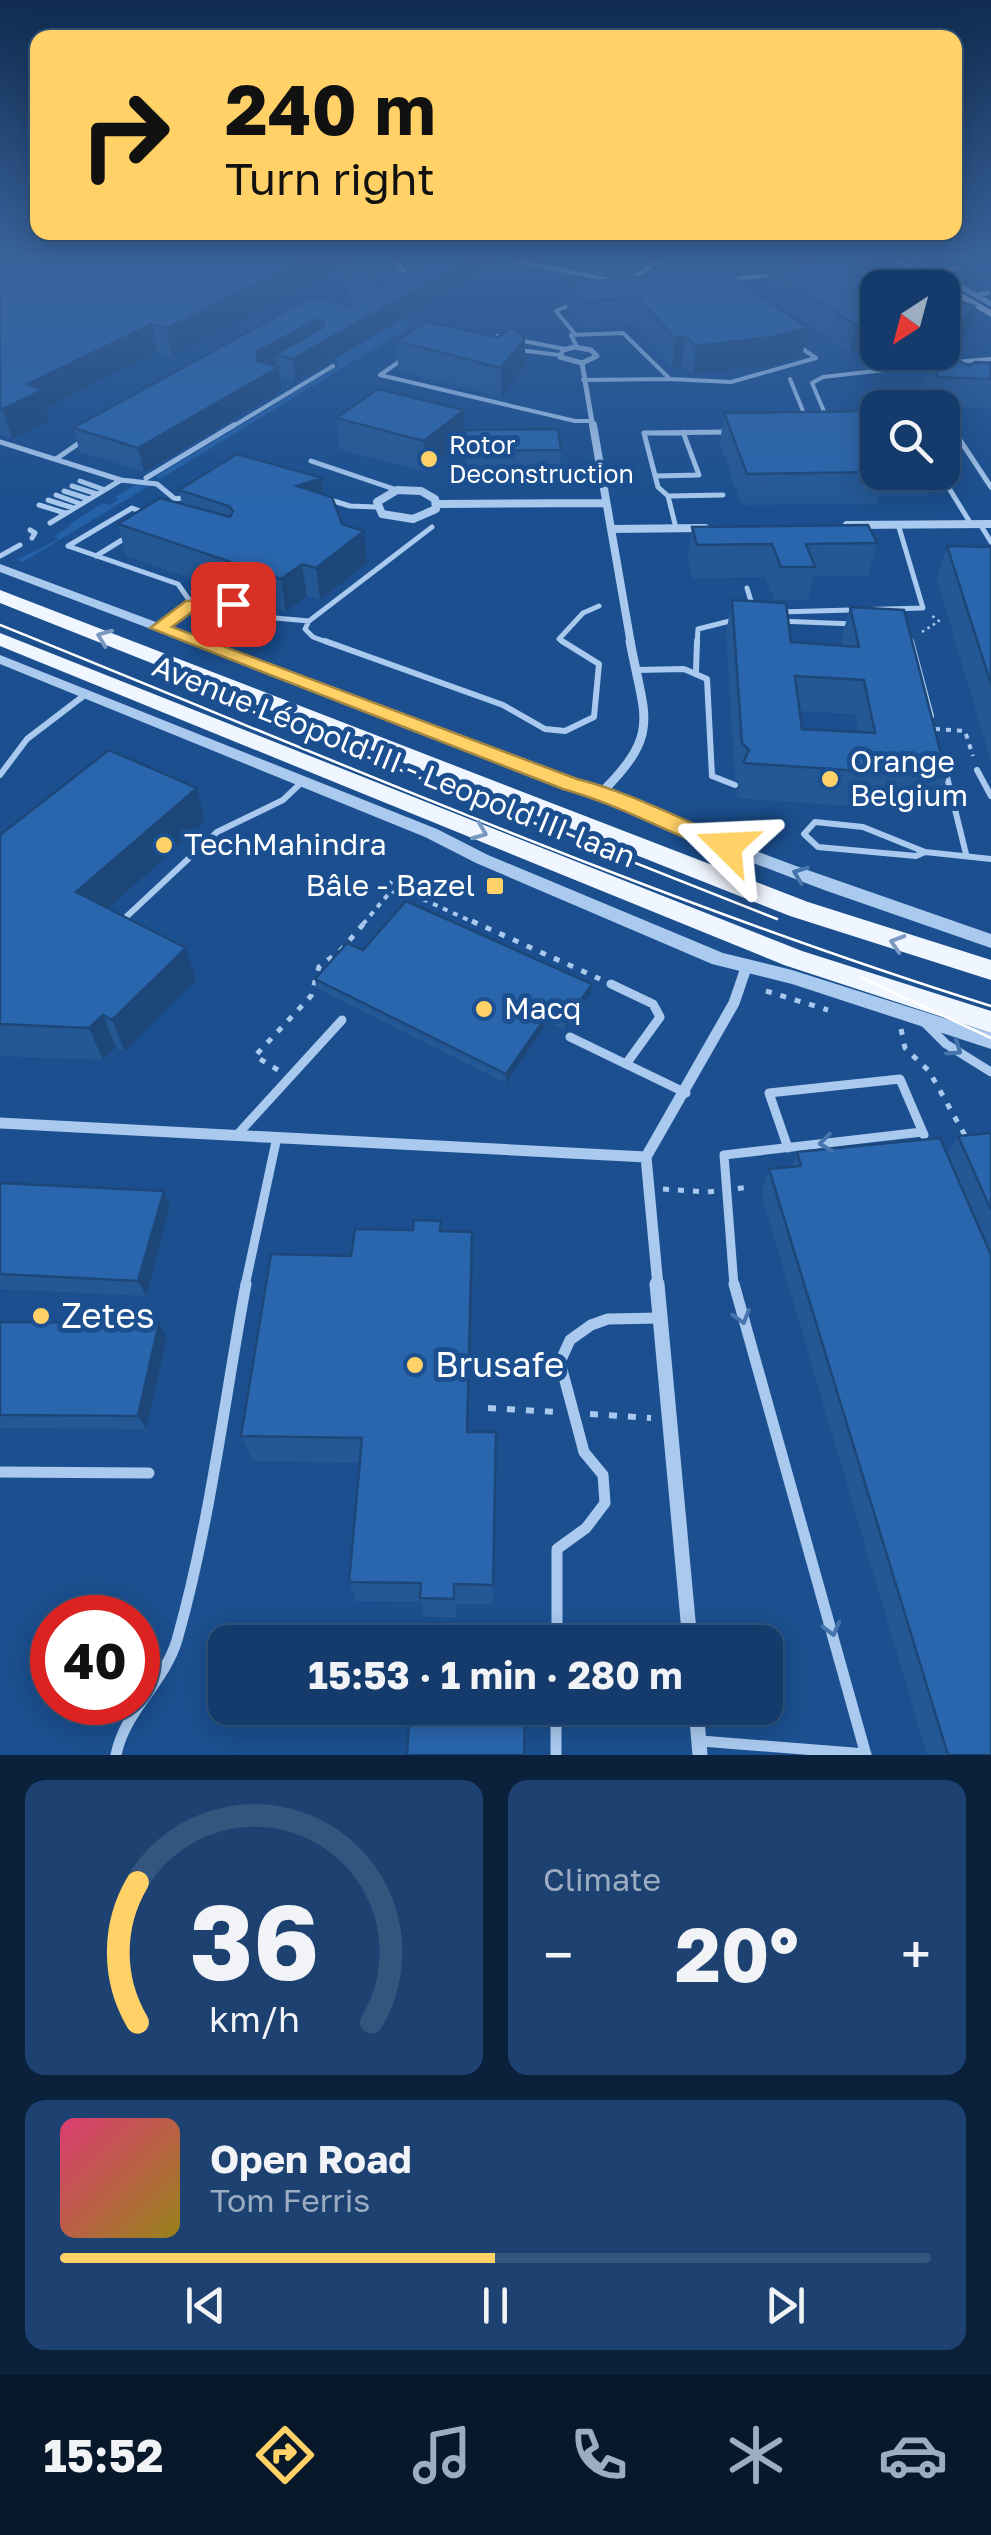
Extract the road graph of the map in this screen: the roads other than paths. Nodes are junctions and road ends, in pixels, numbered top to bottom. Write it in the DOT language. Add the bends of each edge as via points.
graph roads {
  1 [pos="521,342"];
  2 [pos="574,342"];
  3 [pos="632,342"];
  4 [pos="793,342"];
  5 [pos="577,348"];
  6 [pos="511,349"];
  7 [pos="562,352"];
  8 [pos="406,357"];
  9 [pos="991,360"];
  10 [pos="960,362"];
  11 [pos="582,363"];
  12 [pos="334,366"];
  13 [pos="884,370"];
  14 [pos="790,378"];
  15 [pos="670,379"];
  16 [pos="583,380"];
  17 [pos="280,384"];
  18 [pos="296,388"];
  19 [pos="590,421"];
  20 [pos="101,430"];
  21 [pos="683,432"];
  22 [pos="743,432"];
  23 [pos="960,440"];
  24 [pos="0,444"];
  25 [pos="56,459"];
  26 [pos="312,462"];
  27 [pos="655,476"];
  28 [pos="146,478"];
  29 [pos="121,480"];
  30 [pos="80,482"];
  31 [pos="72,486"];
  32 [pos="991,487"];
  33 [pos="64,490"];
  34 [pos="105,490"];
  35 [pos="201,490"];
  36 [pos="397,490"];
  37 [pos="952,490"];
  38 [pos="97,494"];
  39 [pos="56,495"];
  40 [pos="723,495"];
  41 [pos="314,496"];
  42 [pos="668,496"];
  43 [pos="89,499"];
  44 [pos="48,500"];
  45 [pos="605,503"];
  46 [pos="40,504"];
  47 [pos="81,504"];
  48 [pos="438,504"];
  49 [pos="376,506"];
  50 [pos="73,508"];
  51 [pos="65,513"];
  52 [pos="50,524"];
  53 [pos="898,524"];
  54 [pos="976,524"];
  55 [pos="991,524"];
  56 [pos="840,526"];
  57 [pos="432,527"];
  58 [pos="676,528"];
  59 [pos="713,528"];
  60 [pos="610,529"];
  61 [pos="991,542"];
  62 [pos="20,546"];
  63 [pos="0,556"];
  64 [pos="96,556"];
  65 [pos="0,568"];
  66 [pos="747,588"];
  67 [pos="0,596"];
  68 [pos="192,604"];
  69 [pos="598,606"];
  70 [pos="309,620"];
  71 [pos="743,620"];
  72 [pos="760,621"];
  73 [pos="862,624"];
  74 [pos="159,628"];
  75 [pos="903,633"];
  76 [pos="0,638"];
  77 [pos="0,660"];
  78 [pos="636,670"];
  79 [pos="696,671"];
  80 [pos="86,694"];
  81 [pos="934,729"];
  82 [pos="944,765"];
  83 [pos="976,766"];
  84 [pos="0,775"];
  85 [pos="303,781"];
  86 [pos="736,785"];
  87 [pos="602,792"];
  88 [pos="991,796"];
  89 [pos="925,852"];
  90 [pos="966,854"];
  91 [pos="991,859"];
  92 [pos="124,919"];
  93 [pos="991,941"];
  94 [pos="746,968"];
  95 [pos="991,970"];
  96 [pos="611,984"];
  97 [pos="891,1008"];
  98 [pos="342,1020"];
  99 [pos="922,1020"];
  100 [pos="991,1022"];
  101 [pos="570,1036"];
  102 [pos="991,1041"];
  103 [pos="626,1064"];
  104 [pos="991,1072"];
  105 [pos="686,1093"];
  106 [pos="0,1124"];
  107 [pos="922,1132"];
  108 [pos="238,1135"];
  109 [pos="277,1137"];
  110 [pos="788,1148"];
  111 [pos="929,1148"];
  112 [pos="646,1157"];
  113 [pos="660,1318"];
  114 [pos="0,1472"];
  115 [pos="149,1472"];
  116 [pos="557,1625"];
  117 [pos="688,1625"];
  118 [pos="556,1725"];
  119 [pos="699,1748"];
  120 [pos="116,1755"];
  121 [pos="556,1755"];
  122 [pos="866,1755"];
  1 -- 7 [label="lane"];
  2 -- 5 [label="lane"];
  3 -- 15 [label="lane"];
  4 -- 15 [label="lane" via="816,358 731,382"];
  5 -- 7 [label="street"];
  5 -- 11 [label="street" via="597,354"];
  6 -- 7 [label="lane"];
  7 -- 11 [label="street" via="569,362"];
  8 -- 19 [label="lane" via="380,375"];
  9 -- 10 [label="lane"];
  11 -- 16 [label="street"];
  12 -- 18 [label="lane"];
  13 -- 14 [label="lane" via="812,383 826,416 805,416"];
  15 -- 16 [label="lane"];
  16 -- 19 [label="street"];
  17 -- 18 [label="lane"];
  18 -- 28 [label="lane"];
  19 -- 45 [label="street"];
  20 -- 25 [label="lane"];
  21 -- 22 [label="lane"];
  21 -- 27 [label="lane" via="644,433"];
  21 -- 27 [label="lane" via="699,476"];
  23 -- 32 [label="lane"];
  24 -- 25 [label="lane"];
  25 -- 29 [label="lane"];
  26 -- 36 [label="lane"];
  27 -- 42 [label="lane"];
  28 -- 29 [label="lane"];
  28 -- 35 [label="lane" via="166,486 175,500"];
  29 -- 34 [label="lane"];
  30 -- 34 [label="lane"];
  31 -- 38 [label="lane"];
  33 -- 43 [label="lane"];
  34 -- 38 [label="lane"];
  36 -- 48 [label="street" via="425,492"];
  36 -- 49 [label="street"];
  37 -- 54 [label="lane"];
  38 -- 43 [label="lane"];
  39 -- 47 [label="lane"];
  40 -- 42 [label="lane"];
  41 -- 49 [label="lane"];
  42 -- 58 [label="lane"];
  43 -- 47 [label="lane"];
  44 -- 50 [label="lane"];
  45 -- 48 [label="street"];
  45 -- 60 [label="street"];
  46 -- 51 [label="lane"];
  47 -- 50 [label="lane"];
  48 -- 49 [label="street" via="430,514 404,520"];
  50 -- 51 [label="lane"];
  51 -- 52 [label="lane"];
  53 -- 54 [label="street"];
  53 -- 56 [label="street"];
  53 -- 66 [label="lane" via="923,608 754,612"];
  54 -- 55 [label="street"];
  54 -- 61 [label="lane"];
  57 -- 70 [label="lane"];
  58 -- 59 [label="street"];
  58 -- 60 [label="street"];
  60 -- 78 [label="street"];
  62 -- 63 [label="lane"];
  64 -- 64 [label="lane" via="127,537 158,518 132,508 68,546"];
  64 -- 68 [label="lane" via="178,584"];
  65 -- 74 [label="street"];
  95 -- 67 [label="main road, Avenue Léopold III - Leopold III-laan, one-way" via="799,909"];
  68 -- 70 [label="lane" via="233,604 275,618"];
  68 -- 74 [label="lane"];
  69 -- 70 [label="lane" via="559,639 599,664 594,717 565,730 545,729 503,705 313,637 305,629"];
  71 -- 79 [label="lane" via="698,628"];
  72 -- 73 [label="lane"];
  74 -- 87 [label="street"];
  75 -- 81 [label="lane" via="914,646"];
  76 -- 97 [label="main road, Avenue Léopold III - Leopold III-laan, one-way" via="762,946"];
  77 -- 80 [label="street"];
  78 -- 79 [label="lane"];
  78 -- 87 [label="street" via="646,731 640,749"];
  79 -- 86 [label="lane" via="707,679 712,776"];
  80 -- 84 [label="lane" via="20,744"];
  80 -- 85 [label="street"];
  82 -- 90 [label="lane"];
  83 -- 88 [label="lane"];
  85 -- 92 [label="lane" via="283,800 217,832"];
  85 -- 94 [label="street"];
  93 -- 87 [label="street, one-way" via="655,819"];
  89 -- 89 [label="lane" via="863,827 816,822 804,834 818,847"];
  89 -- 90 [label="lane"];
  90 -- 91 [label="lane"];
  94 -- 97 [label="street"];
  94 -- 105 [label="street"];
  96 -- 103 [label="lane" via="653,1004 660,1017"];
  97 -- 99 [label="street"];
  97 -- 100 [label="main road, Avenue Léopold III - Leopold III-laan"];
  98 -- 108 [label="lane"];
  99 -- 102 [label="street"];
  99 -- 104 [label="lane, one-way"];
  101 -- 103 [label="lane"];
  103 -- 105 [label="lane"];
  105 -- 112 [label="street"];
  106 -- 108 [label="street"];
  107 -- 110 [label="lane, one-way"];
  107 -- 110 [label="lane" via="900,1079 769,1093"];
  107 -- 111 [label="lane"];
  108 -- 109 [label="street"];
  109 -- 112 [label="street"];
  109 -- 120 [label="lane" via="175,1649 126,1722"];
  110 -- 122 [label="lane, one-way" via="724,1155 734,1288"];
  112 -- 113 [label="street"];
  113 -- 116 [label="lane" via="591,1325 570,1340 560,1362 584,1452 604,1475 605,1503 586,1528 557,1548"];
  113 -- 117 [label="street"];
  114 -- 115 [label="lane"];
  118 -- 121 [label="lane"];
  119 -- 122 [label="lane"];
}
